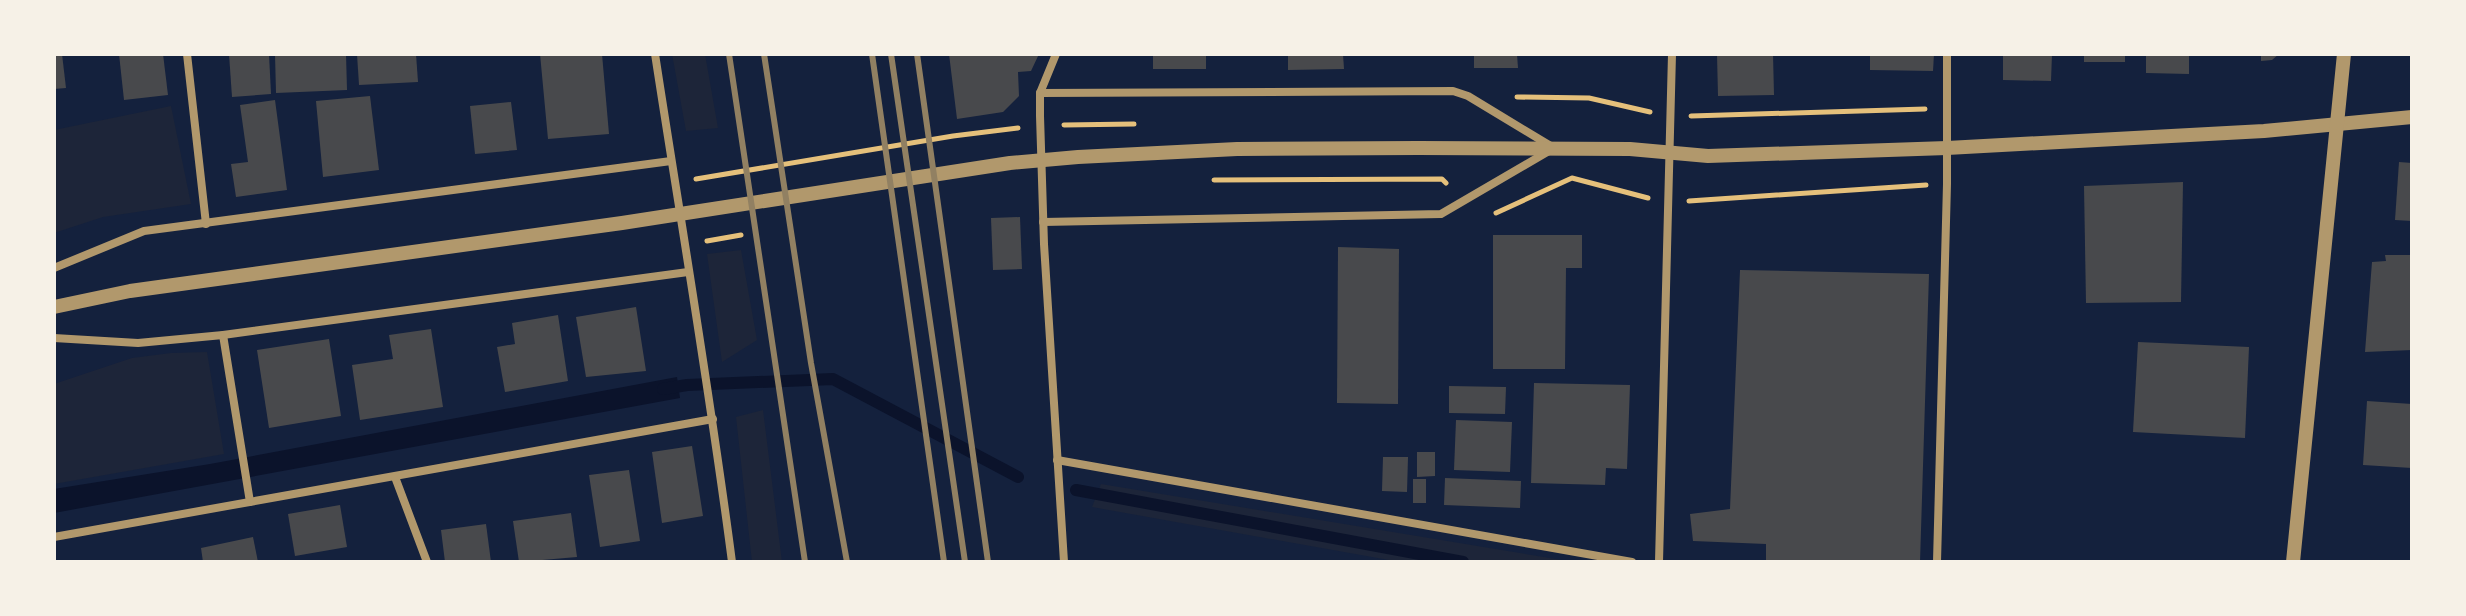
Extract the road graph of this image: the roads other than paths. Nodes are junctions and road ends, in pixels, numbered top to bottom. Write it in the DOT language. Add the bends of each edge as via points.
graph roads {
  1 [pos="187,54"];
  2 [pos="655,54"];
  3 [pos="1056,54"];
  4 [pos="1672,54"];
  5 [pos="1947,54"];
  6 [pos="2344,54"];
  7 [pos="1040,93"];
  8 [pos="2412,117"];
  9 [pos="2336,125"];
  10 [pos="1554,148"];
  11 [pos="1947,148"];
  12 [pos="1671,153"];
  13 [pos="671,161"];
  14 [pos="1043,222"];
  15 [pos="206,224"];
  16 [pos="54,268"];
  17 [pos="688,272"];
  18 [pos="54,307"];
  19 [pos="223,335"];
  20 [pos="54,338"];
  21 [pos="713,419"];
  22 [pos="1057,460"];
  23 [pos="395,477"];
  24 [pos="250,502"];
  25 [pos="54,537"];
  26 [pos="427,562"];
  27 [pos="732,562"];
  28 [pos="1064,562"];
  29 [pos="1632,562"];
  30 [pos="1659,562"];
  31 [pos="1937,562"];
  32 [pos="2293,562"];
  1 -- 15 [label="street"];
  2 -- 13 [label="street"];
  3 -- 7 [label="street"];
  4 -- 12 [label="street"];
  5 -- 11 [label="street"];
  6 -- 9 [label="street"];
  7 -- 10 [label="street" via="1453,91"];
  7 -- 14 [label="street"];
  8 -- 9 [label="street"];
  9 -- 11 [label="street"];
  9 -- 32 [label="street"];
  10 -- 12 [label="street"];
  10 -- 14 [label="street" via="1441,214"];
  10 -- 18 [label="street" via="1237,149 1010,163 130,291"];
  11 -- 12 [label="street"];
  11 -- 31 [label="street"];
  12 -- 30 [label="street"];
  13 -- 15 [label="street"];
  13 -- 17 [label="street"];
  14 -- 22 [label="street"];
  15 -- 16 [label="street" via="144,231"];
  17 -- 19 [label="street"];
  17 -- 21 [label="street"];
  19 -- 20 [label="street" via="138,343"];
  19 -- 24 [label="street"];
  21 -- 23 [label="street"];
  21 -- 27 [label="street"];
  22 -- 28 [label="street"];
  22 -- 29 [label="street"];
  23 -- 24 [label="street"];
  23 -- 26 [label="street"];
  24 -- 25 [label="street"];
}
